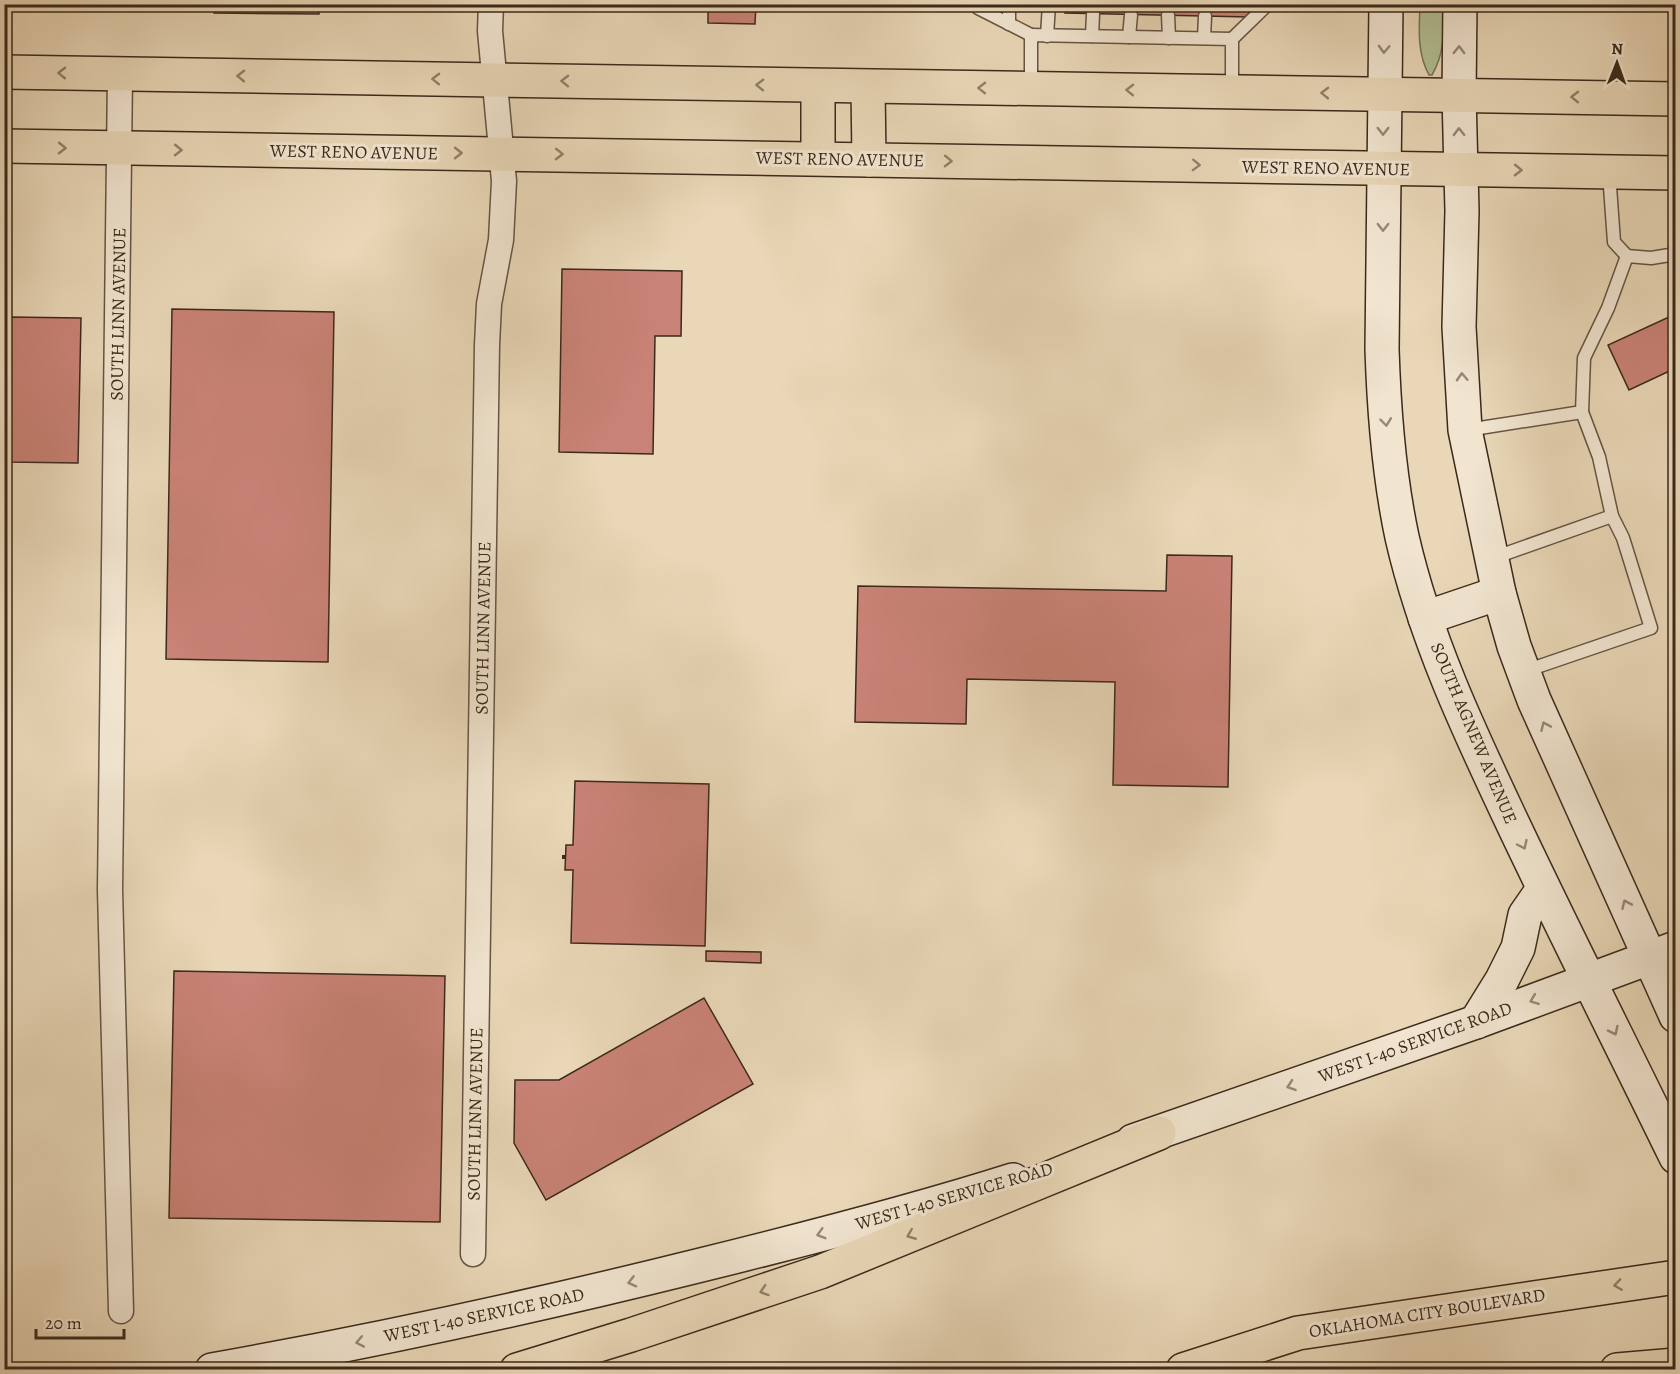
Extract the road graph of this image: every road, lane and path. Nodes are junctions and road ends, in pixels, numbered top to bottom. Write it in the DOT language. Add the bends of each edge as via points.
graph roads {
  1 [pos="491,4"];
  2 [pos="978,4"];
  3 [pos="1009,4"];
  4 [pos="1049,4"];
  5 [pos="1268,4"];
  6 [pos="1386,4"];
  7 [pos="1460,4"];
  8 [pos="992,10"];
  9 [pos="1093,14"];
  10 [pos="1131,15"];
  11 [pos="1168,15"];
  12 [pos="1205,16"];
  13 [pos="1008,24"];
  14 [pos="1031,35"];
  15 [pos="1047,36"];
  16 [pos="1092,36"];
  17 [pos="1129,37"];
  18 [pos="1169,38"];
  19 [pos="1204,38"];
  20 [pos="1232,39"];
  21 [pos="4,72"];
  22 [pos="120,74"];
  23 [pos="494,80"];
  24 [pos="818,86"];
  25 [pos="868,87"];
  26 [pos="1031,89"];
  27 [pos="1233,92"];
  28 [pos="1383,94"];
  29 [pos="1459,95"];
  30 [pos="1676,99"];
  31 [pos="4,147"];
  32 [pos="119,149"];
  33 [pos="501,153"];
  34 [pos="818,158"];
  35 [pos="869,160"];
  36 [pos="1384,169"];
  37 [pos="1460,170"];
  38 [pos="1609,172"];
  39 [pos="1676,173"];
  40 [pos="1676,254"];
  41 [pos="1627,256"];
  42 [pos="1582,412"];
  43 [pos="1466,430"];
  44 [pos="1612,516"];
  45 [pos="1492,558"];
  46 [pos="1499,593"];
  47 [pos="1425,618"];
  48 [pos="1524,671"];
  49 [pos="1544,889"];
  50 [pos="1662,952"];
  51 [pos="1589,978"];
  52 [pos="1676,1016"];
  53 [pos="1476,1022"];
  54 [pos="1159,1133"];
  55 [pos="1676,1157"];
  56 [pos="473,1254"];
  57 [pos="1676,1277"];
  58 [pos="121,1311"];
  59 [pos="1676,1365"];
  60 [pos="212,1370"];
  61 [pos="517,1370"];
  62 [pos="1183,1370"];
  63 [pos="1617,1370"];
  1 -- 23 [label="street, SOUTH LINN AVENUE"];
  2 -- 8 [label="lane" via="978,8"];
  3 -- 13 [label="lane"];
  4 -- 15 [label="lane"];
  5 -- 20 [label="lane"];
  6 -- 28 [label="main road, SOUTH AGNEW AVENUE, one-way"];
  29 -- 7 [label="main road, one-way"];
  8 -- 13 [label="lane"];
  9 -- 16 [label="lane"];
  10 -- 17 [label="lane"];
  11 -- 18 [label="lane"];
  12 -- 19 [label="lane"];
  13 -- 14 [label="lane"];
  14 -- 15 [label="lane"];
  14 -- 26 [label="lane"];
  15 -- 16 [label="lane"];
  16 -- 17 [label="lane"];
  17 -- 18 [label="lane"];
  18 -- 19 [label="lane"];
  19 -- 20 [label="lane"];
  20 -- 27 [label="lane"];
  22 -- 21 [label="main road, one-way"];
  23 -- 22 [label="main road, one-way"];
  22 -- 32 [label="street, SOUTH LINN AVENUE"];
  24 -- 23 [label="main road, one-way"];
  23 -- 33 [label="street, SOUTH LINN AVENUE"];
  24 -- 25 [label="main road"];
  24 -- 34 [label="main road"];
  26 -- 25 [label="main road, one-way"];
  25 -- 35 [label="main road"];
  27 -- 26 [label="main road, one-way"];
  28 -- 27 [label="main road, one-way"];
  28 -- 29 [label="main road"];
  28 -- 36 [label="main road, SOUTH AGNEW AVENUE, one-way"];
  30 -- 29 [label="main road, one-way"];
  37 -- 29 [label="main road, one-way"];
  31 -- 32 [label="main road, WEST RENO AVENUE, one-way"];
  32 -- 33 [label="main road, WEST RENO AVENUE, one-way"];
  32 -- 58 [label="street, SOUTH LINN AVENUE" via="110,890"];
  33 -- 34 [label="main road, WEST RENO AVENUE, one-way"];
  33 -- 56 [label="street, SOUTH LINN AVENUE" via="501,240 489,304 487,357"];
  34 -- 35 [label="main road, WEST RENO AVENUE"];
  35 -- 36 [label="main road, WEST RENO AVENUE, one-way"];
  36 -- 37 [label="main road, WEST RENO AVENUE"];
  36 -- 47 [label="main road, SOUTH AGNEW AVENUE, one-way" via="1384,406 1402,538"];
  37 -- 38 [label="main road, WEST RENO AVENUE, one-way"];
  43 -- 37 [label="main road, one-way" via="1459,327"];
  38 -- 39 [label="main road, WEST RENO AVENUE"];
  38 -- 41 [label="lane" via="1614,242"];
  40 -- 41 [label="lane"];
  41 -- 42 [label="lane" via="1584,358"];
  42 -- 43 [label="lane"];
  42 -- 44 [label="lane" via="1599,457"];
  43 -- 45 [label="main road"];
  44 -- 45 [label="lane"];
  44 -- 48 [label="lane" via="1623,538 1651,628"];
  45 -- 46 [label="main road"];
  46 -- 47 [label="main road"];
  46 -- 48 [label="main road"];
  47 -- 49 [label="main road, SOUTH AGNEW AVENUE, one-way" via="1455,700"];
  50 -- 48 [label="main road, one-way" via="1533,700"];
  49 -- 51 [label="main road, SOUTH AGNEW AVENUE"];
  49 -- 53 [label="main road" via="1525,915 1518,948"];
  50 -- 51 [label="main road, WEST I-40 SERVICE ROAD"];
  50 -- 52 [label="main road"];
  51 -- 53 [label="main road, WEST I-40 SERVICE ROAD, one-way"];
  51 -- 55 [label="main road, SOUTH AGNEW AVENUE, one-way"];
  53 -- 54 [label="main road, WEST I-40 SERVICE ROAD, one-way"];
  54 -- 60 [label="main road, WEST I-40 SERVICE ROAD, one-way" via="986,1188 609,1288 417,1331"];
  54 -- 61 [label="main road, one-way" via="820,1272"];
  57 -- 62 [label="main road, OKLAHOMA CITY BOULEVARD, one-way" via="1299,1333"];
  59 -- 63 [label="main road"];
}
